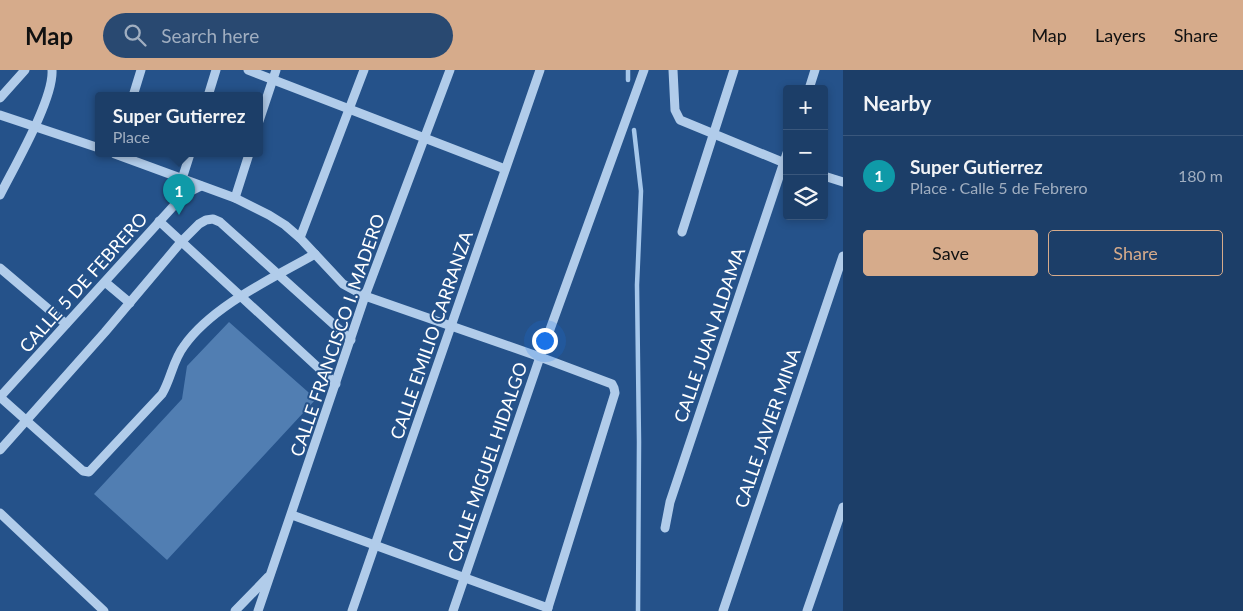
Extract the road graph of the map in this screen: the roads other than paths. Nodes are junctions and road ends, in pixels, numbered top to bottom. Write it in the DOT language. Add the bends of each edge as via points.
graph roads {
  1 [pos="25,70"];
  2 [pos="52,70"];
  3 [pos="141,70"];
  4 [pos="216,70"];
  5 [pos="248,70"];
  6 [pos="276,70"];
  7 [pos="364,70"];
  8 [pos="450,70"];
  9 [pos="540,70"];
  10 [pos="644,70"];
  11 [pos="673,70"];
  12 [pos="734,70"];
  13 [pos="815,70"];
  14 [pos="272,80"];
  15 [pos="810,85"];
  16 [pos="134,92"];
  17 [pos="209,92"];
  18 [pos="0,98"];
  19 [pos="263,109"];
  20 [pos="350,110"];
  21 [pos="0,115"];
  22 [pos="35,127"];
  23 [pos="713,134"];
  24 [pos="425,139"];
  25 [pos="95,147"];
  26 [pos="123,157"];
  27 [pos="189,157"];
  28 [pos="248,157"];
  29 [pos="783,163"];
  30 [pos="506,169"];
  31 [pos="783,170"];
  32 [pos="828,177"];
  33 [pos="182,179"];
  34 [pos="843,182"];
  35 [pos="201,186"];
  36 [pos="0,195"];
  37 [pos="234,198"];
  38 [pos="160,221"];
  39 [pos="682,232"];
  40 [pos="300,238"];
  41 [pos="181,242"];
  42 [pos="315,254"];
  43 [pos="843,256"];
  44 [pos="0,268"];
  45 [pos="279,274"];
  46 [pos="105,282"];
  47 [pos="242,296"];
  48 [pos="366,296"];
  49 [pos="130,303"];
  50 [pos="66,324"];
  51 [pos="451,326"];
  52 [pos="351,340"];
  53 [pos="540,356"];
  54 [pos="336,384"];
  55 [pos="0,397"];
  56 [pos="26,420"];
  57 [pos="0,450"];
  58 [pos="843,507"];
  59 [pos="0,514"];
  60 [pos="292,515"];
  61 [pos="664,528"];
  62 [pos="375,545"];
  63 [pos="270,575"];
  64 [pos="465,578"];
  65 [pos="548,609"];
  66 [pos="104,611"];
  67 [pos="234,611"];
  68 [pos="258,611"];
  69 [pos="352,611"];
  70 [pos="453,611"];
  71 [pos="723,611"];
  72 [pos="807,611"];
  1 -- 18 [label="street"];
  2 -- 22 [label="street" via="50,87"];
  3 -- 16 [label="street"];
  4 -- 17 [label="street"];
  5 -- 14 [label="street"];
  6 -- 14 [label="street"];
  7 -- 20 [label="street"];
  8 -- 24 [label="street, CALLE FRANCISCO I. MADERO"];
  9 -- 30 [label="street, CALLE EMILIO CARRANZA"];
  10 -- 53 [label="street, CALLE MIGUEL HIDALGO"];
  11 -- 23 [label="street" via="677,116"];
  12 -- 23 [label="street"];
  13 -- 15 [label="street"];
  14 -- 19 [label="street"];
  14 -- 20 [label="street"];
  20 -- 24 [label="street"];
  20 -- 40 [label="street"];
  21 -- 22 [label="street"];
  22 -- 25 [label="street"];
  22 -- 36 [label="street"];
  23 -- 29 [label="street"];
  23 -- 39 [label="street"];
  24 -- 30 [label="street"];
  24 -- 48 [label="street, CALLE FRANCISCO I. MADERO"];
  26 -- 33 [label="street"];
  27 -- 33 [label="street"];
  28 -- 37 [label="street"];
  30 -- 51 [label="street, CALLE EMILIO CARRANZA"];
  31 -- 61 [label="street, CALLE JUAN ALDAMA" via="670,502"];
  32 -- 34 [label="street"];
  33 -- 35 [label="street"];
  35 -- 37 [label="street"];
  35 -- 38 [label="street, CALLE 5 DE FEBRERO" via="179,200"];
  37 -- 40 [label="street" via="269,214"];
  38 -- 41 [label="street"];
  38 -- 46 [label="street, CALLE 5 DE FEBRERO"];
  40 -- 42 [label="street"];
  41 -- 45 [label="street" via="199,224 213,219"];
  41 -- 47 [label="street"];
  41 -- 49 [label="street"];
  42 -- 45 [label="street"];
  42 -- 48 [label="street" via="343,284"];
  43 -- 71 [label="street, CALLE JAVIER MINA"];
  44 -- 50 [label="street"];
  45 -- 47 [label="street"];
  45 -- 52 [label="street"];
  46 -- 49 [label="street"];
  46 -- 50 [label="street, CALLE 5 DE FEBRERO"];
  47 -- 54 [label="street"];
  47 -- 56 [label="street" via="196,330 182,347 162,394 89,472"];
  48 -- 51 [label="street"];
  48 -- 52 [label="street, CALLE FRANCISCO I. MADERO"];
  49 -- 56 [label="street"];
  50 -- 55 [label="street, CALLE 5 DE FEBRERO"];
  51 -- 53 [label="street"];
  51 -- 62 [label="street, CALLE EMILIO CARRANZA"];
  52 -- 54 [label="street, CALLE FRANCISCO I. MADERO"];
  53 -- 64 [label="street, CALLE MIGUEL HIDALGO"];
  53 -- 65 [label="street" via="608,382 615,393"];
  54 -- 60 [label="street, CALLE FRANCISCO I. MADERO"];
  55 -- 56 [label="street"];
  56 -- 57 [label="street"];
  58 -- 72 [label="street"];
  59 -- 66 [label="street"];
  60 -- 62 [label="street"];
  60 -- 63 [label="street, CALLE FRANCISCO I. MADERO"];
  62 -- 64 [label="street"];
  62 -- 69 [label="street, CALLE EMILIO CARRANZA"];
  63 -- 67 [label="street"];
  63 -- 68 [label="street, CALLE FRANCISCO I. MADERO"];
  64 -- 65 [label="street"];
  64 -- 70 [label="street, CALLE MIGUEL HIDALGO"];
}
